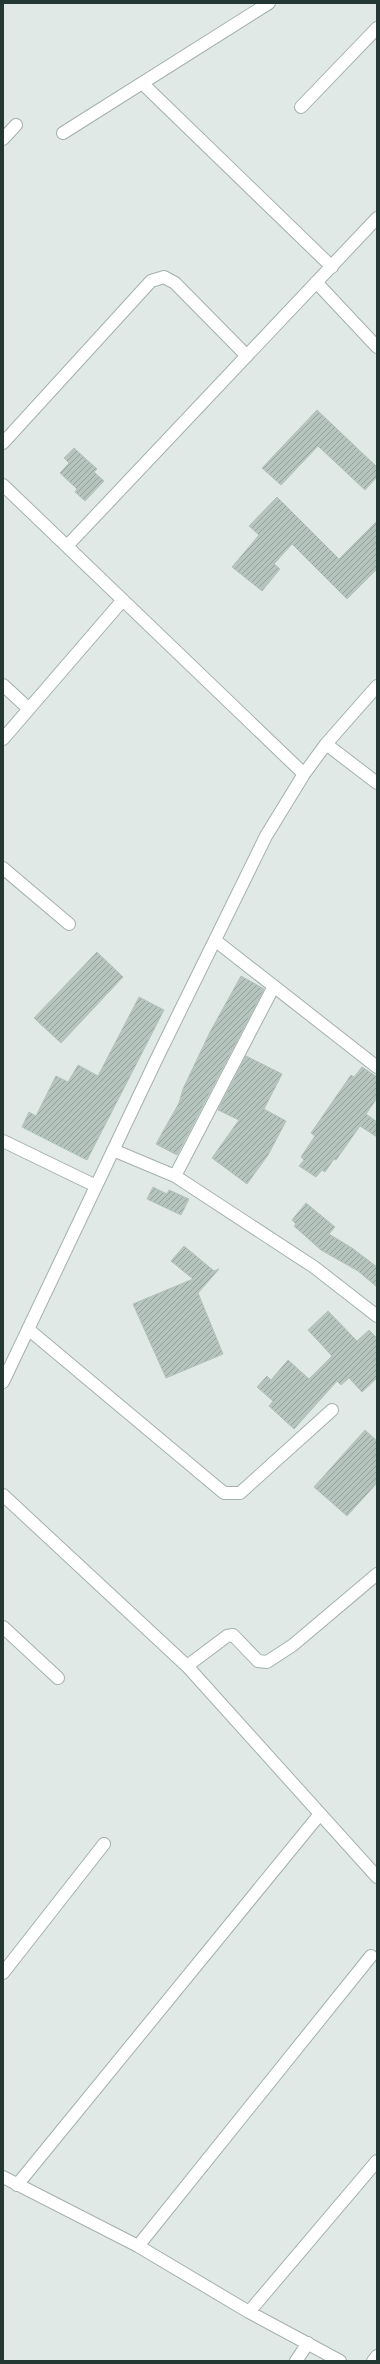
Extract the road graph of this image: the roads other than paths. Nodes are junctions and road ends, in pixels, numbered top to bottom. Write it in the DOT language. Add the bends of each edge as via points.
graph roads {
  1 [pos="269,3"];
  2 [pos="377,28"];
  3 [pos="144,84"];
  4 [pos="301,107"];
  5 [pos="16,125"];
  6 [pos="63,133"];
  7 [pos="3,139"];
  8 [pos="377,218"];
  9 [pos="332,266"];
  10 [pos="316,282"];
  11 [pos="377,347"];
  12 [pos="247,356"];
  13 [pos="3,443"];
  14 [pos="3,485"];
  15 [pos="67,546"];
  16 [pos="122,601"];
  17 [pos="3,685"];
  18 [pos="377,686"];
  19 [pos="29,709"];
  20 [pos="3,740"];
  21 [pos="326,744"];
  22 [pos="304,774"];
  23 [pos="377,783"];
  24 [pos="3,868"];
  25 [pos="69,924"];
  26 [pos="216,941"];
  27 [pos="274,986"];
  28 [pos="377,1067"];
  29 [pos="3,1141"];
  30 [pos="113,1150"];
  31 [pos="175,1176"];
  32 [pos="96,1186"];
  33 [pos="377,1316"];
  34 [pos="28,1329"];
  35 [pos="3,1382"];
  36 [pos="332,1410"];
  37 [pos="3,1495"];
  38 [pos="377,1574"];
  39 [pos="3,1627"];
  40 [pos="187,1666"];
  41 [pos="58,1678"];
  42 [pos="320,1814"];
  43 [pos="104,1844"];
  44 [pos="377,1878"];
  45 [pos="371,1956"];
  46 [pos="3,1973"];
  47 [pos="377,2160"];
  48 [pos="3,2177"];
  49 [pos="17,2184"];
  50 [pos="138,2246"];
  51 [pos="249,2312"];
  52 [pos="308,2343"];
  53 [pos="377,2356"];
  54 [pos="296,2361"];
  55 [pos="340,2361"];
  56 [pos="373,2361"];
  1 -- 3 [label="street"];
  2 -- 4 [label="street"];
  3 -- 6 [label="street"];
  3 -- 9 [label="street"];
  5 -- 7 [label="street"];
  8 -- 9 [label="street"];
  9 -- 10 [label="street"];
  10 -- 11 [label="street"];
  10 -- 12 [label="street"];
  12 -- 13 [label="street" via="174,283 164,277 151,282"];
  12 -- 15 [label="street"];
  14 -- 15 [label="street"];
  15 -- 16 [label="street"];
  16 -- 19 [label="street"];
  16 -- 22 [label="street"];
  17 -- 19 [label="street"];
  18 -- 21 [label="street"];
  19 -- 20 [label="street"];
  21 -- 22 [label="street"];
  21 -- 23 [label="street"];
  22 -- 26 [label="street" via="266,836"];
  24 -- 25 [label="street"];
  26 -- 27 [label="street"];
  26 -- 30 [label="street"];
  27 -- 28 [label="street"];
  27 -- 31 [label="street"];
  29 -- 32 [label="street"];
  30 -- 31 [label="street"];
  30 -- 32 [label="street"];
  31 -- 33 [label="street" via="314,1267"];
  32 -- 34 [label="street"];
  34 -- 35 [label="street"];
  34 -- 36 [label="street" via="224,1493 240,1493"];
  37 -- 40 [label="street"];
  38 -- 40 [label="street" via="293,1644 267,1662 258,1661 233,1635 227,1636"];
  39 -- 41 [label="street"];
  40 -- 42 [label="street"];
  42 -- 44 [label="street"];
  42 -- 49 [label="street"];
  43 -- 46 [label="street"];
  45 -- 50 [label="street"];
  47 -- 51 [label="street"];
  48 -- 49 [label="street"];
  49 -- 50 [label="street"];
  50 -- 51 [label="street"];
  51 -- 52 [label="street"];
  52 -- 54 [label="street"];
  52 -- 55 [label="street"];
  53 -- 56 [label="street"];
}
